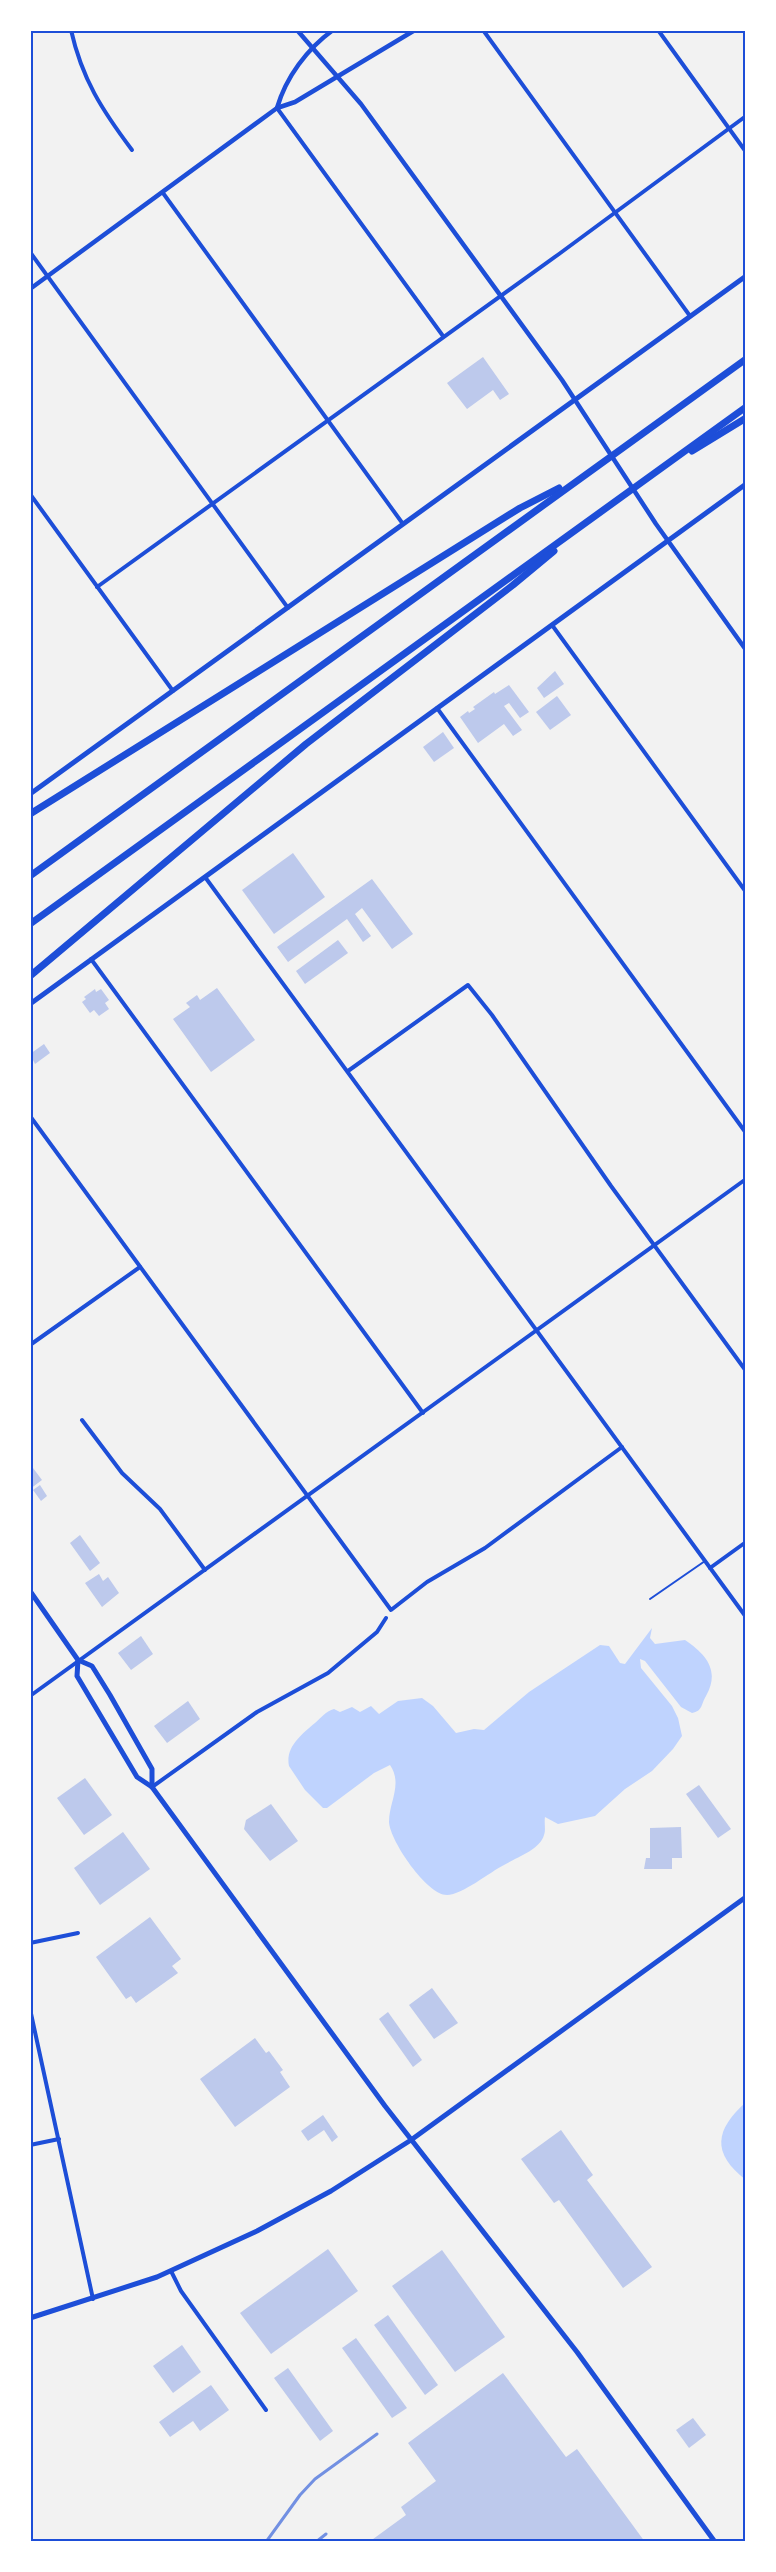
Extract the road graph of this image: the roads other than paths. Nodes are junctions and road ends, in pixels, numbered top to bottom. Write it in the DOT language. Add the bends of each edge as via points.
graph roads {
  1 [pos="71,30"];
  2 [pos="297,30"];
  3 [pos="333,30"];
  4 [pos="415,30"];
  5 [pos="483,30"];
  6 [pos="658,30"];
  7 [pos="310,48"];
  8 [pos="338,77"];
  9 [pos="277,108"];
  10 [pos="746,116"];
  11 [pos="729,128"];
  12 [pos="132,150"];
  13 [pos="746,152"];
  14 [pos="163,193"];
  15 [pos="615,212"];
  16 [pos="30,252"];
  17 [pos="746,276"];
  18 [pos="48,277"];
  19 [pos="30,289"];
  20 [pos="500,295"];
  21 [pos="690,316"];
  22 [pos="443,336"];
  23 [pos="746,359"];
  24 [pos="575,400"];
  25 [pos="746,407"];
  26 [pos="746,418"];
  27 [pos="328,420"];
  28 [pos="649,477"];
  29 [pos="577,479"];
  30 [pos="746,484"];
  31 [pos="30,494"];
  32 [pos="212,503"];
  33 [pos="599,514"];
  34 [pos="403,525"];
  35 [pos="668,541"];
  36 [pos="97,586"];
  37 [pos="288,608"];
  38 [pos="552,625"];
  39 [pos="746,650"];
  40 [pos="173,692"];
  41 [pos="437,708"];
  42 [pos="30,794"];
  43 [pos="30,814"];
  44 [pos="30,876"];
  45 [pos="206,877"];
  46 [pos="746,892"];
  47 [pos="30,924"];
  48 [pos="91,959"];
  49 [pos="30,976"];
  50 [pos="30,1004"];
  51 [pos="348,1071"];
  52 [pos="30,1116"];
  53 [pos="746,1132"];
  54 [pos="746,1179"];
  55 [pos="654,1244"];
  56 [pos="140,1267"];
  57 [pos="537,1328"];
  58 [pos="30,1345"];
  59 [pos="746,1371"];
  60 [pos="423,1413"];
  61 [pos="82,1420"];
  62 [pos="622,1447"];
  63 [pos="306,1496"];
  64 [pos="746,1542"];
  65 [pos="705,1561"];
  66 [pos="710,1568"];
  67 [pos="205,1570"];
  68 [pos="30,1591"];
  69 [pos="650,1599"];
  70 [pos="746,1617"];
  71 [pos="386,1618"];
  72 [pos="78,1660"];
  73 [pos="30,1696"];
  74 [pos="152,1787"];
  75 [pos="746,1897"];
  76 [pos="78,1933"];
  77 [pos="30,1943"];
  78 [pos="30,2009"];
  79 [pos="59,2139"];
  80 [pos="411,2140"];
  81 [pos="30,2145"];
  82 [pos="171,2271"];
  83 [pos="94,2299"];
  84 [pos="30,2318"];
  85 [pos="266,2410"];
  86 [pos="715,2542"];
  1 -- 12 [label="street" via="91,91"];
  2 -- 7 [label="street"];
  3 -- 7 [label="street"];
  4 -- 8 [label="street"];
  5 -- 15 [label="street"];
  6 -- 11 [label="street"];
  7 -- 8 [label="street"];
  7 -- 9 [label="street" via="282,90"];
  8 -- 9 [label="street"];
  8 -- 20 [label="street"];
  9 -- 14 [label="street"];
  9 -- 22 [label="street"];
  10 -- 11 [label="street"];
  11 -- 13 [label="street"];
  11 -- 15 [label="street"];
  14 -- 18 [label="street"];
  14 -- 27 [label="street"];
  15 -- 20 [label="street"];
  15 -- 21 [label="street"];
  16 -- 18 [label="street"];
  17 -- 21 [label="main road"];
  18 -- 19 [label="street"];
  18 -- 32 [label="street"];
  20 -- 22 [label="street"];
  20 -- 24 [label="street"];
  21 -- 24 [label="main road"];
  22 -- 27 [label="street"];
  23 -- 29 [label="highway"];
  24 -- 34 [label="main road"];
  24 -- 35 [label="street"];
  25 -- 28 [label="highway"];
  26 -- 28 [label="highway"];
  27 -- 32 [label="street"];
  27 -- 34 [label="street"];
  28 -- 33 [label="highway"];
  29 -- 43 [label="highway" via="520,508"];
  29 -- 44 [label="highway"];
  30 -- 35 [label="main road"];
  31 -- 36 [label="street"];
  32 -- 36 [label="street"];
  32 -- 37 [label="street"];
  33 -- 47 [label="highway"];
  33 -- 49 [label="highway" via="297,751"];
  34 -- 37 [label="main road"];
  35 -- 38 [label="main road"];
  35 -- 39 [label="street"];
  36 -- 40 [label="street"];
  37 -- 40 [label="main road"];
  38 -- 41 [label="main road"];
  38 -- 46 [label="street"];
  40 -- 42 [label="main road"];
  41 -- 45 [label="main road"];
  41 -- 53 [label="street"];
  45 -- 48 [label="main road"];
  45 -- 51 [label="street"];
  48 -- 50 [label="main road"];
  48 -- 60 [label="street"];
  51 -- 55 [label="street" via="468,985"];
  51 -- 57 [label="street"];
  52 -- 56 [label="street"];
  54 -- 55 [label="street"];
  55 -- 57 [label="street"];
  55 -- 59 [label="street"];
  56 -- 58 [label="street"];
  56 -- 63 [label="street"];
  57 -- 60 [label="street"];
  57 -- 62 [label="street"];
  60 -- 63 [label="street"];
  61 -- 67 [label="street" via="122,1473 160,1509"];
  62 -- 63 [label="street" via="485,1548 427,1582 391,1610"];
  62 -- 65 [label="street"];
  63 -- 67 [label="street"];
  64 -- 66 [label="street"];
  65 -- 66 [label="street"];
  65 -- 69 [label="lane"];
  66 -- 70 [label="street"];
  67 -- 72 [label="street"];
  68 -- 72 [label="main road"];
  71 -- 74 [label="street" via="377,1632 328,1673 257,1712"];
  72 -- 73 [label="street"];
  72 -- 74 [label="main road" via="77,1676 94,1707 136,1777"];
  72 -- 74 [label="main road" via="92,1666 110,1695 152,1769"];
  74 -- 80 [label="main road"];
  75 -- 80 [label="main road"];
  76 -- 77 [label="street"];
  78 -- 79 [label="street"];
  79 -- 81 [label="street"];
  79 -- 83 [label="street"];
  80 -- 82 [label="main road" via="291,2214"];
  80 -- 86 [label="main road" via="577,2352"];
  82 -- 83 [label="main road"];
  82 -- 85 [label="street" via="181,2291"];
  83 -- 84 [label="main road"];
}
